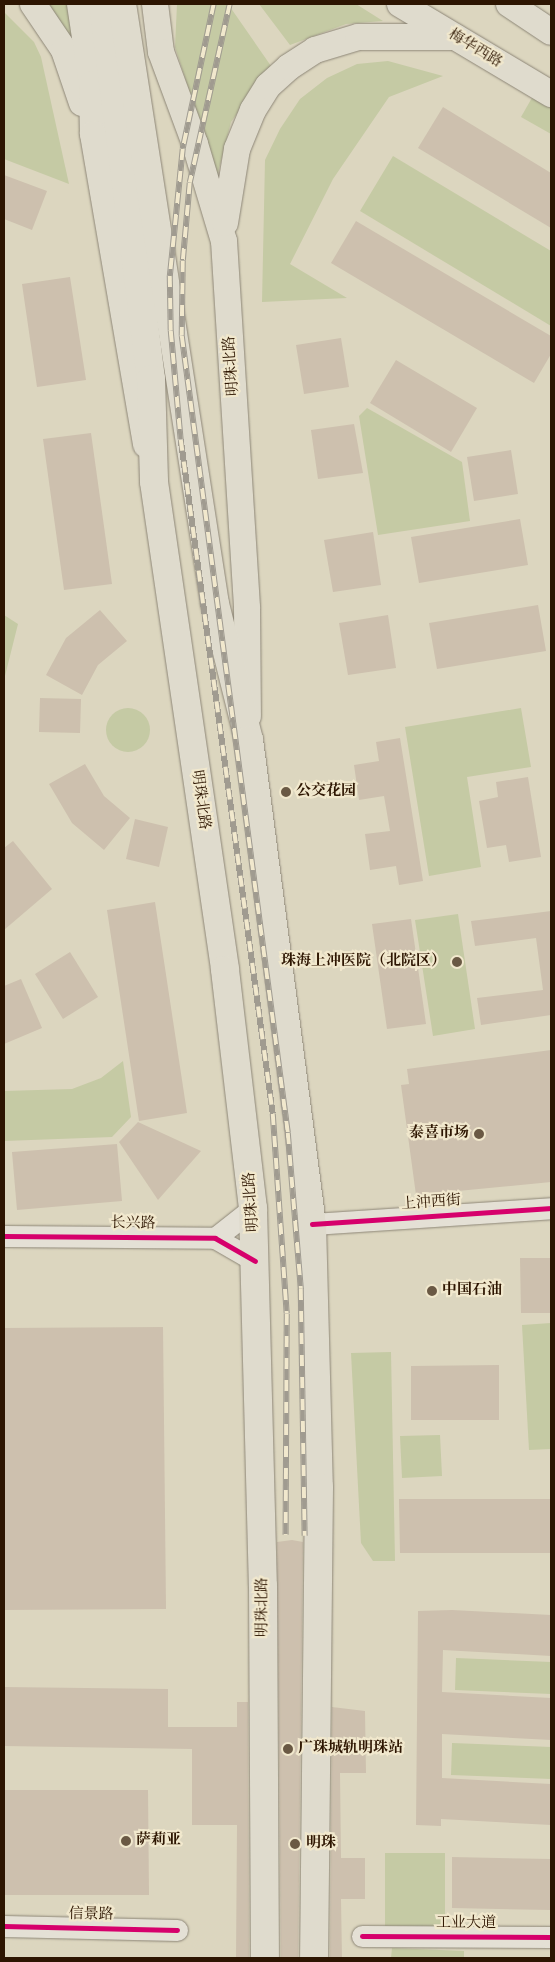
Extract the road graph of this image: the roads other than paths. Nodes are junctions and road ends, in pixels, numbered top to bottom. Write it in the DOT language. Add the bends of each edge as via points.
graph roads {
  1 [pos="33,4"];
  2 [pos="80,4"];
  3 [pos="103,4"];
  4 [pos="122,4"];
  5 [pos="155,4"];
  6 [pos="400,4"];
  7 [pos="509,4"];
  8 [pos="551,32"];
  9 [pos="455,37"];
  10 [pos="551,94"];
  11 [pos="93,134"];
  12 [pos="224,241"];
  13 [pos="154,482"];
  14 [pos="249,740"];
  15 [pos="253,1208"];
  16 [pos="551,1208"];
  17 [pos="312,1224"];
  18 [pos="4,1236"];
  19 [pos="215,1238"];
  20 [pos="255,1261"];
  21 [pos="4,1926"];
  22 [pos="177,1930"];
  23 [pos="372,1936"];
  24 [pos="551,1937"];
  25 [pos="265,1958"];
  26 [pos="314,1958"];
  1 -- 11 [label="main road" via="64,50"];
  2 -- 11 [label="main road, 明珠北路" via="92,84"];
  3 -- 13 [label="highway, 明珠北路" via="151,379"];
  4 -- 14 [label="highway, 明珠北路" via="215,604"];
  5 -- 12 [label="main road, 明珠北路" via="161,52 195,144"];
  6 -- 9 [label="main road, 梅华西路"];
  7 -- 8 [label="main road"];
  9 -- 10 [label="main road, 梅华西路"];
  9 -- 12 [label="main road" via="358,37 315,50 289,67 268,86 253,110 236,149"];
  11 -- 13 [label="main road, 明珠北路" via="132,380"];
  12 -- 14 [label="main road, 明珠北路" via="247,608"];
  13 -- 15 [label="highway, 明珠北路" via="224,970"];
  14 -- 17 [label="highway, 明珠北路"];
  15 -- 19 [label="street"];
  15 -- 20 [label="highway, 明珠北路"];
  16 -- 17 [label="street, 上沖西街"];
  17 -- 26 [label="highway, 明珠北路" via="319,1486"];
  18 -- 19 [label="street, 长兴路"];
  19 -- 20 [label="street, 长兴路"];
  20 -- 25 [label="highway, 明珠北路"];
  21 -- 22 [label="street, 信景路"];
  23 -- 24 [label="street, 工业大道"];
}
